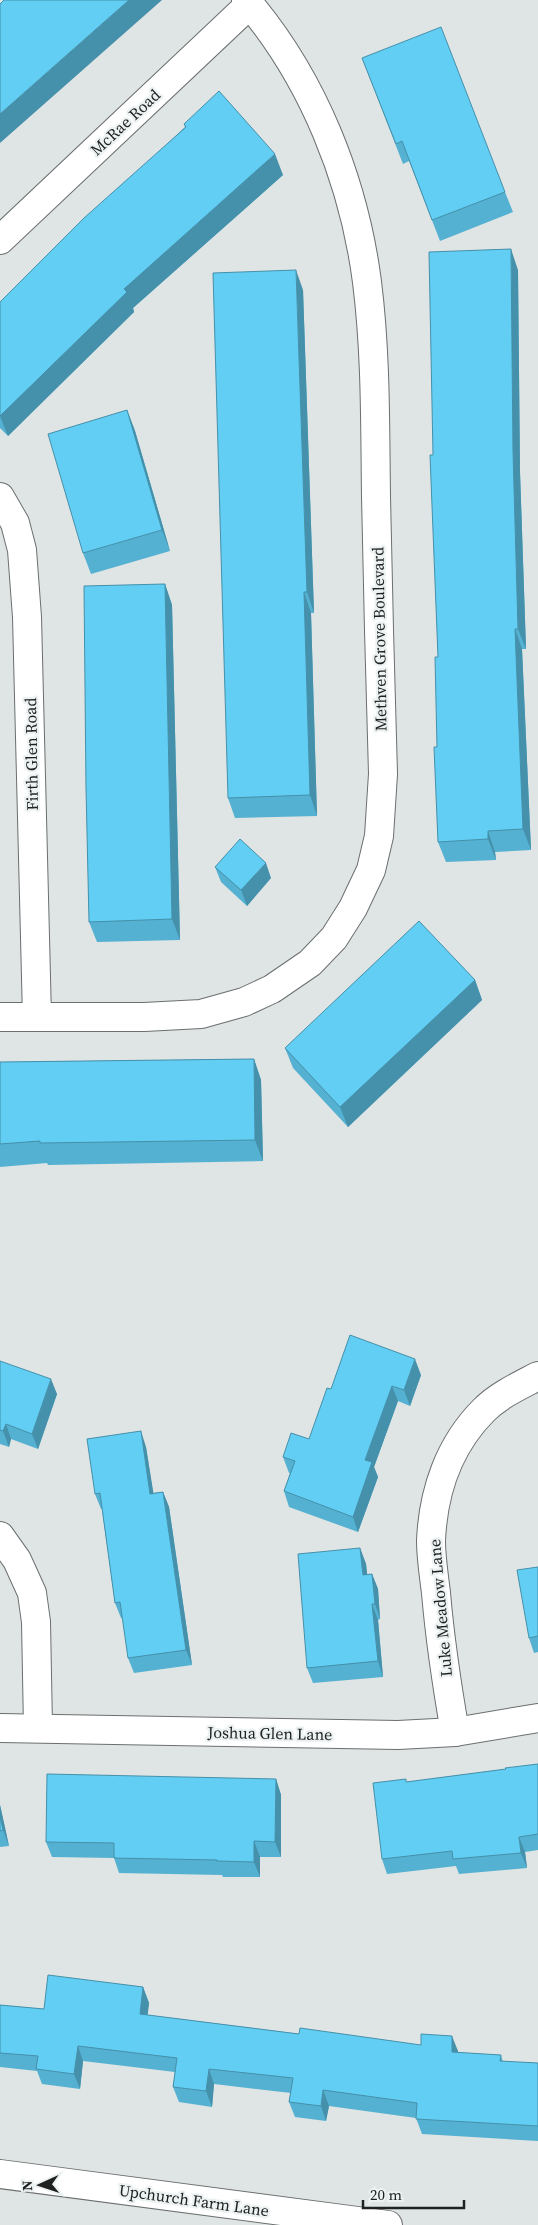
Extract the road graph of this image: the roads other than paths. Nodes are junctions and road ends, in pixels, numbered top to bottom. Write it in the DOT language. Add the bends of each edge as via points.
graph roads {
  1 [pos="248,2"];
  2 [pos="0,240"];
  3 [pos="0,497"];
  4 [pos="0,1017"];
  5 [pos="36,1017"];
  6 [pos="538,1376"];
  7 [pos="0,1536"];
  8 [pos="538,1718"];
  9 [pos="0,1728"];
  10 [pos="38,1728"];
  11 [pos="455,1732"];
  12 [pos="0,2174"];
  13 [pos="388,2225"];
  1 -- 2 [label="street, McRae Road"];
  1 -- 5 [label="street, Methven Grove Boulevard" via="306,87 332,145 354,216 367,281 374,364 383,774 379,836 371,870 334,938 310,963 272,989 244,1002 201,1014"];
  3 -- 5 [label="street, Firth Glen Road" via="14,523 22,550 27,617"];
  4 -- 5 [label="street, Methven Grove Boulevard"];
  6 -- 11 [label="street, Luke Meadow Lane" via="484,1410 466,1432 447,1462 436,1501 431,1541 441,1644"];
  7 -- 10 [label="street" via="17,1560 32,1593 36,1622"];
  8 -- 11 [label="street, Joshua Glen Lane"];
  9 -- 10 [label="street, Joshua Glen Lane"];
  10 -- 11 [label="street, Joshua Glen Lane" via="398,1735"];
  12 -- 13 [label="street, Upchurch Farm Lane"];
}
